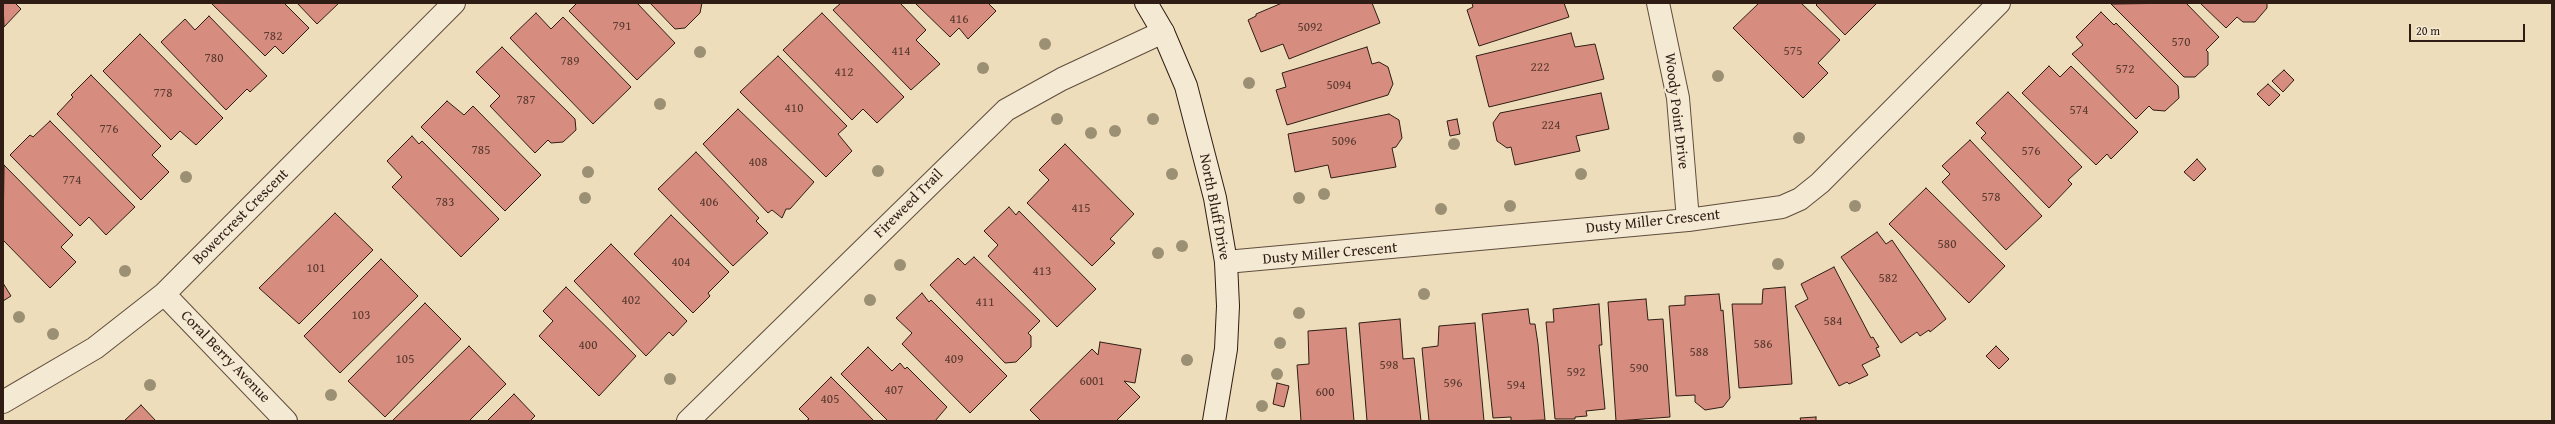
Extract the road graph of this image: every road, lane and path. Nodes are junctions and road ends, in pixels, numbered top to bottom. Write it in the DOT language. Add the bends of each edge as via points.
graph roads {
  1 [pos="454,3"];
  2 [pos="1146,3"];
  3 [pos="1658,3"];
  4 [pos="1999,3"];
  5 [pos="1163,32"];
  6 [pos="1688,220"];
  7 [pos="1226,262"];
  8 [pos="164,294"];
  9 [pos="3,402"];
  10 [pos="286,421"];
  11 [pos="688,421"];
  12 [pos="1214,421"];
  1 -- 8 [label="street, Bowercrest Crescent"];
  2 -- 5 [label="street, North Bluff Drive"];
  3 -- 6 [label="street, Woody Point Drive" via="1678,98"];
  4 -- 6 [label="street, Dusty Miller Crescent" via="1820,183 1800,199 1782,207"];
  5 -- 7 [label="street, North Bluff Drive" via="1186,86 1202,142"];
  5 -- 11 [label="street, Fireweed Trail" via="1062,79 1006,110"];
  6 -- 7 [label="street, Dusty Miller Crescent"];
  7 -- 12 [label="street, North Bluff Drive" via="1226,349"];
  8 -- 9 [label="street, Bowercrest Crescent" via="95,348"];
  8 -- 10 [label="street, Coral Berry Avenue"];
}
